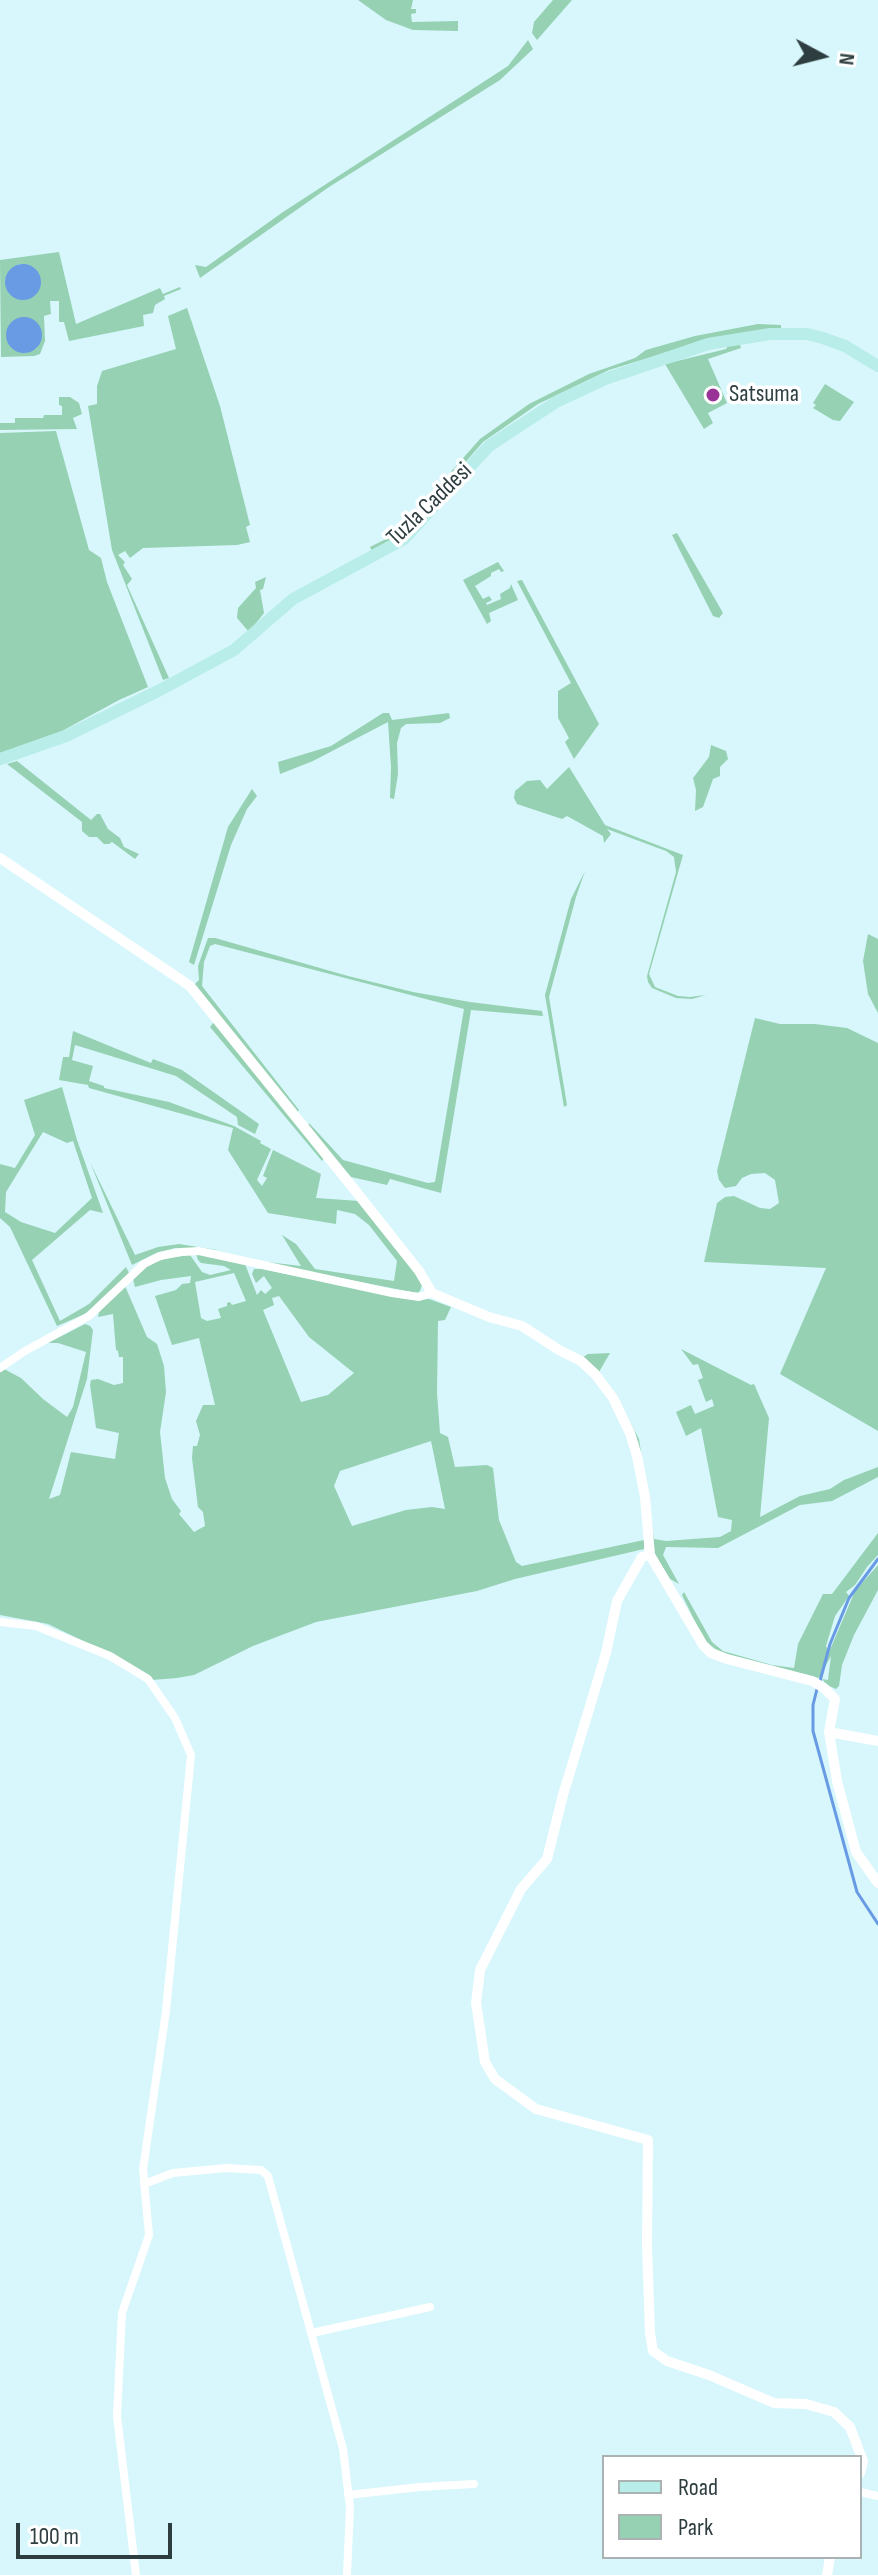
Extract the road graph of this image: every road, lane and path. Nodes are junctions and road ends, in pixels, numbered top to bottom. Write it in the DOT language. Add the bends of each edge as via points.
graph roads {
  1 [pos="878,366"];
  2 [pos="0,759"];
  3 [pos="0,858"];
  4 [pos="432,1293"];
  5 [pos="0,1368"];
  6 [pos="650,1555"];
  7 [pos="0,1622"];
  8 [pos="829,1732"];
  9 [pos="878,1741"];
  10 [pos="878,1883"];
  11 [pos="144,2184"];
  12 [pos="430,2307"];
  13 [pos="312,2333"];
  14 [pos="861,2455"];
  15 [pos="474,2484"];
  16 [pos="348,2495"];
  17 [pos="136,2575"];
  18 [pos="347,2575"];
  1 -- 2 [label="main road, Tuzla Caddesi" via="823,338 770,334 708,344 605,379 556,402 489,446 404,539 293,599 234,650 66,736"];
  3 -- 4 [label="street" via="190,986"];
  4 -- 5 [label="street" via="392,1293 199,1251 181,1252 144,1264 89,1316"];
  4 -- 6 [label="street" via="522,1326 595,1374 613,1398 637,1456"];
  6 -- 8 [label="street" via="711,1653 824,1688 835,1699"];
  6 -- 14 [label="street" via="642,1557 617,1601 547,1859 521,1889 480,1970 476,2003 485,2062 495,2079 536,2109 648,2140 653,2351 774,2403 834,2412 850,2427"];
  7 -- 11 [label="street" via="36,1626 110,1656 148,1679 175,1718 191,1755"];
  8 -- 9 [label="street"];
  8 -- 10 [label="street" via="856,1852"];
  11 -- 13 [label="street" via="173,2173 226,2168 261,2170 268,2176"];
  11 -- 17 [label="street" via="149,2235 122,2313 117,2416"];
  12 -- 13 [label="street"];
  13 -- 16 [label="street" via="343,2449"];
  15 -- 16 [label="street"];
  16 -- 18 [label="street"];
}
